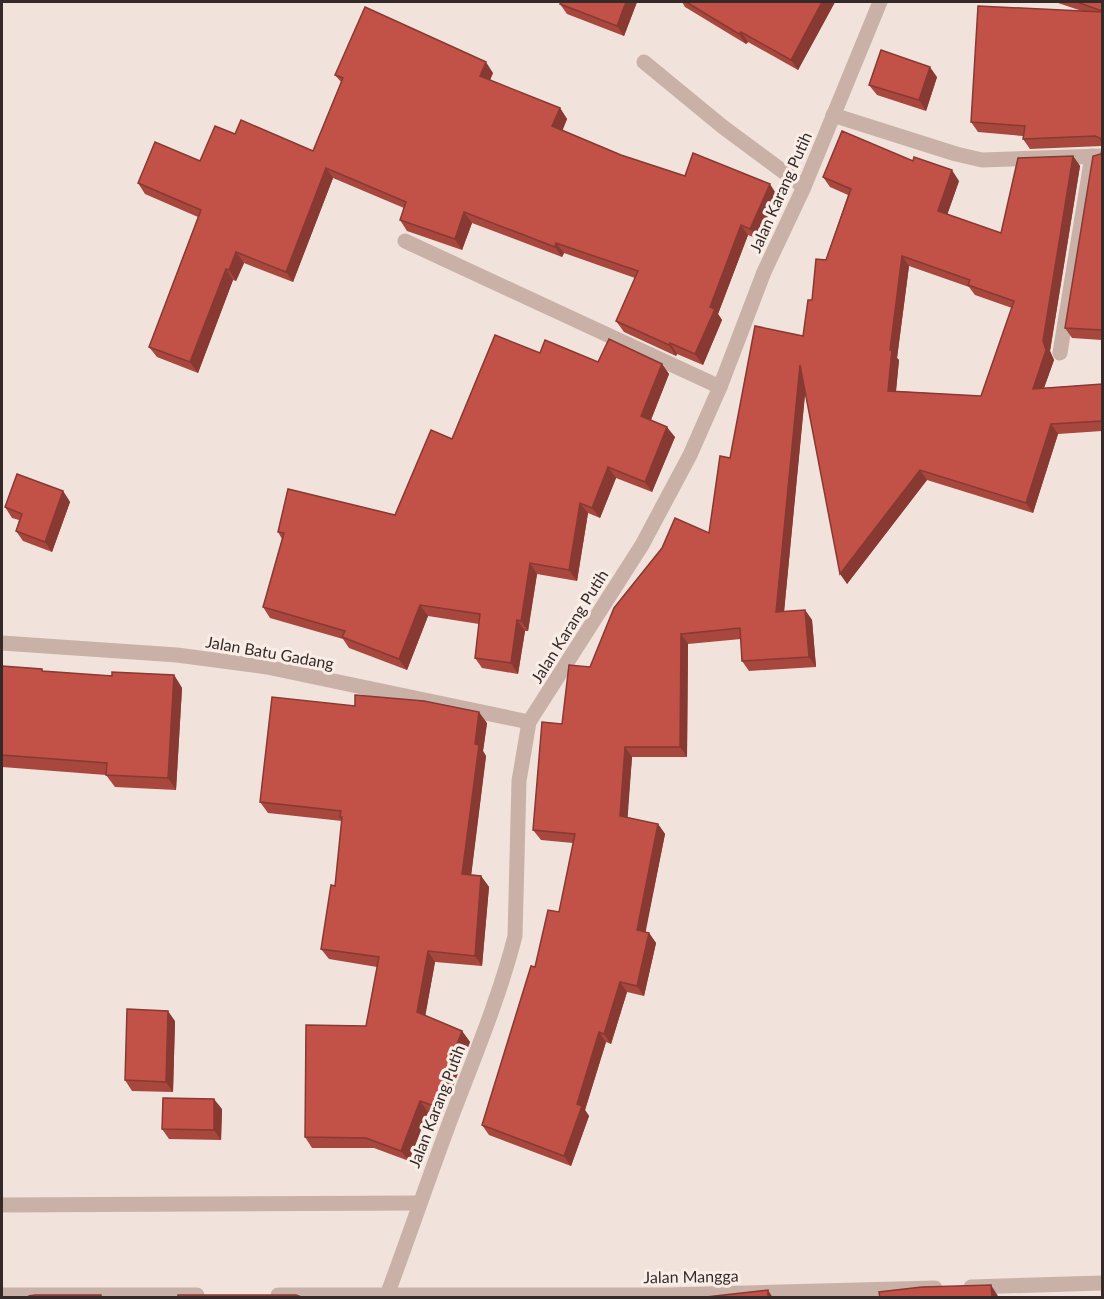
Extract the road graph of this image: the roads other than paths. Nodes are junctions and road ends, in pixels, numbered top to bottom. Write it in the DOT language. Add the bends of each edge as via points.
graph roads {
  1 [pos="880,2"];
  2 [pos="644,62"];
  3 [pos="834,115"];
  4 [pos="1097,156"];
  5 [pos="804,187"];
  6 [pos="405,241"];
  7 [pos="1060,353"];
  8 [pos="720,387"];
  9 [pos="2,643"];
  10 [pos="529,723"];
  11 [pos="419,1203"];
  12 [pos="2,1205"];
  13 [pos="1102,1283"];
  14 [pos="2,1294"];
  15 [pos="212,1295"];
  16 [pos="259,1295"];
  17 [pos="387,1296"];
  1 -- 3 [label="street, Jalan Karang Putih"];
  2 -- 5 [label="street"];
  3 -- 4 [label="street" via="982,160"];
  3 -- 5 [label="street, Jalan Karang Putih"];
  4 -- 7 [label="street"];
  5 -- 8 [label="street, Jalan Karang Putih" via="764,272"];
  6 -- 8 [label="street"];
  8 -- 10 [label="street, Jalan Karang Putih" via="690,455 642,545"];
  9 -- 10 [label="street, Jalan Batu Gadang" via="177,654 267,667"];
  10 -- 11 [label="street, Jalan Karang Putih" via="519,781 515,936 496,999"];
  11 -- 12 [label="street"];
  11 -- 17 [label="street, Jalan Karang Putih"];
  13 -- 17 [label="street, Jalan Mangga" via="669,1295"];
  14 -- 15 [label="street"];
  16 -- 17 [label="street, Jalan Mangga"];
}
